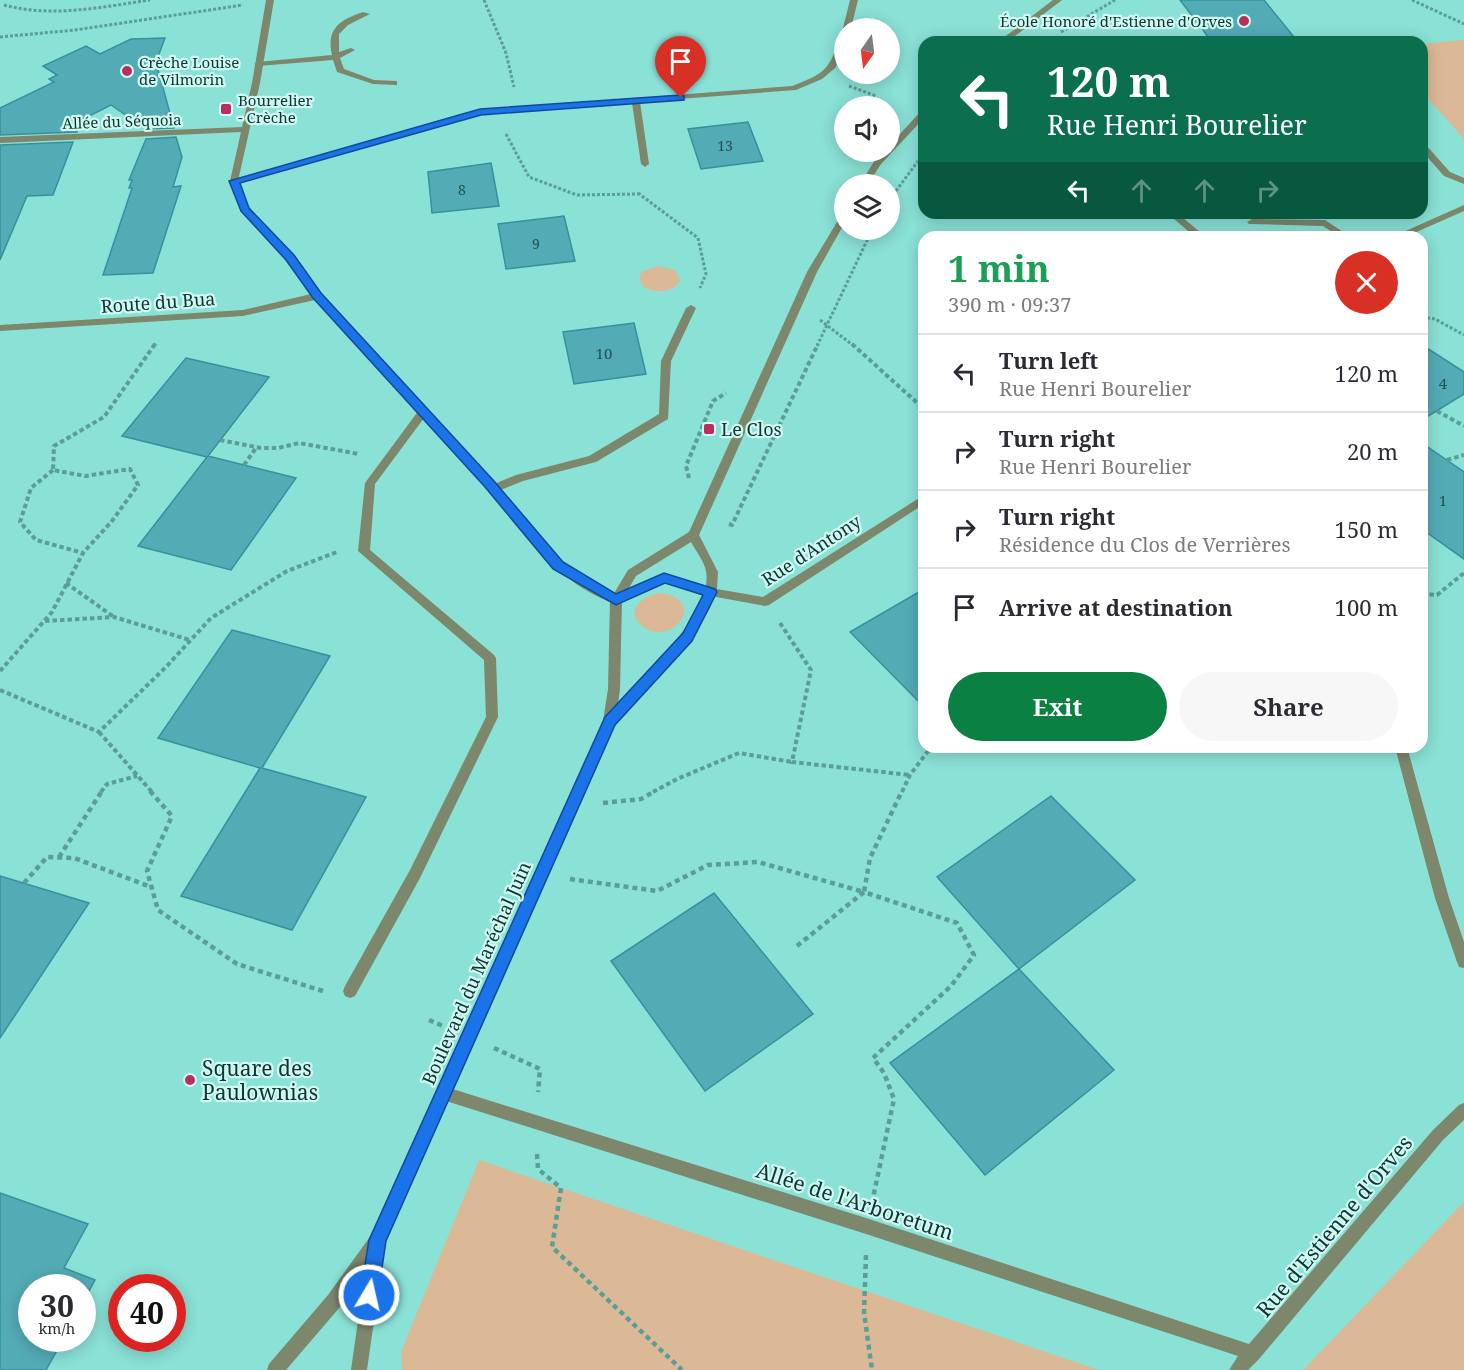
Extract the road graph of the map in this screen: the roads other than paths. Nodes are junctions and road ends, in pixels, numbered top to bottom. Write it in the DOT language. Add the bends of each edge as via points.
graph roads {
  1 [pos="854,0"];
  2 [pos="1058,0"];
  3 [pos="270,1"];
  4 [pos="366,14"];
  5 [pos="850,18"];
  6 [pos="1010,36"];
  7 [pos="351,50"];
  8 [pos="336,57"];
  9 [pos="258,64"];
  10 [pos="834,67"];
  11 [pos="394,83"];
  12 [pos="636,102"];
  13 [pos="918,120"];
  14 [pos="245,129"];
  15 [pos="900,139"];
  16 [pos="0,140"];
  17 [pos="1428,153"];
  18 [pos="645,164"];
  19 [pos="234,181"];
  20 [pos="1464,181"];
  21 [pos="1464,208"];
  22 [pos="1179,219"];
  23 [pos="1252,222"];
  24 [pos="1194,231"];
  25 [pos="1338,231"];
  26 [pos="1411,231"];
  27 [pos="834,234"];
  28 [pos="317,296"];
  29 [pos="691,308"];
  30 [pos="0,328"];
  31 [pos="423,412"];
  32 [pos="493,489"];
  33 [pos="918,503"];
  34 [pos="693,535"];
  35 [pos="711,592"];
  36 [pos="616,600"];
  37 [pos="609,721"];
  38 [pos="1403,753"];
  39 [pos="1464,962"];
  40 [pos="350,991"];
  41 [pos="443,1093"];
  42 [pos="1464,1110"];
  43 [pos="378,1240"];
  44 [pos="1253,1353"];
  45 [pos="275,1370"];
  46 [pos="359,1370"];
  47 [pos="1237,1370"];
  1 -- 5 [label="street"];
  2 -- 6 [label="street"];
  3 -- 9 [label="street"];
  4 -- 8 [label="street" via="351,18 335,34 332,44"];
  7 -- 8 [label="street"];
  8 -- 9 [label="street"];
  8 -- 11 [label="street" via="340,70 353,76"];
  9 -- 14 [label="street"];
  10 -- 12 [label="street" via="816,80 793,88"];
  12 -- 18 [label="street"];
  12 -- 19 [label="street" via="480,112"];
  13 -- 15 [label="street"];
  14 -- 16 [label="street, Allée du Séquoia"];
  14 -- 19 [label="street"];
  17 -- 20 [label="street" via="1447,174"];
  19 -- 28 [label="street" via="244,209 290,258"];
  21 -- 26 [label="street"];
  22 -- 24 [label="street"];
  23 -- 25 [label="street" via="1325,222"];
  27 -- 34 [label="street" via="812,272"];
  28 -- 30 [label="street, Route du Bua" via="243,313"];
  28 -- 31 [label="street"];
  29 -- 32 [label="street" via="666,361 664,416 592,459"];
  31 -- 32 [label="street"];
  31 -- 40 [label="street" via="370,483 364,551 489,658 492,717 415,874"];
  32 -- 36 [label="street" via="558,565"];
  33 -- 35 [label="street, Rue d'Antony" via="765,602"];
  34 -- 35 [label="street" via="712,573"];
  34 -- 36 [label="street, Boulevard du Maréchal Juin" via="632,573"];
  35 -- 36 [label="street, Rue d'Antony" via="664,578"];
  35 -- 37 [label="street, Boulevard du Maréchal Juin" via="688,637"];
  36 -- 37 [label="street, Boulevard du Maréchal Juin" via="614,689"];
  37 -- 41 [label="street, Boulevard du Maréchal Juin"];
  38 -- 39 [label="street" via="1442,898"];
  41 -- 43 [label="street, Boulevard du Maréchal Juin"];
  41 -- 44 [label="street, Allée de l'Arboretum"];
  42 -- 44 [label="street, Rue d'Estienne d'Orves"];
  43 -- 45 [label="street, Boulevard du Maréchal Juin" via="334,1301"];
  43 -- 46 [label="street, Boulevard du Maréchal Juin"];
  44 -- 47 [label="street, Rue d'Estienne d'Orves"];
}
